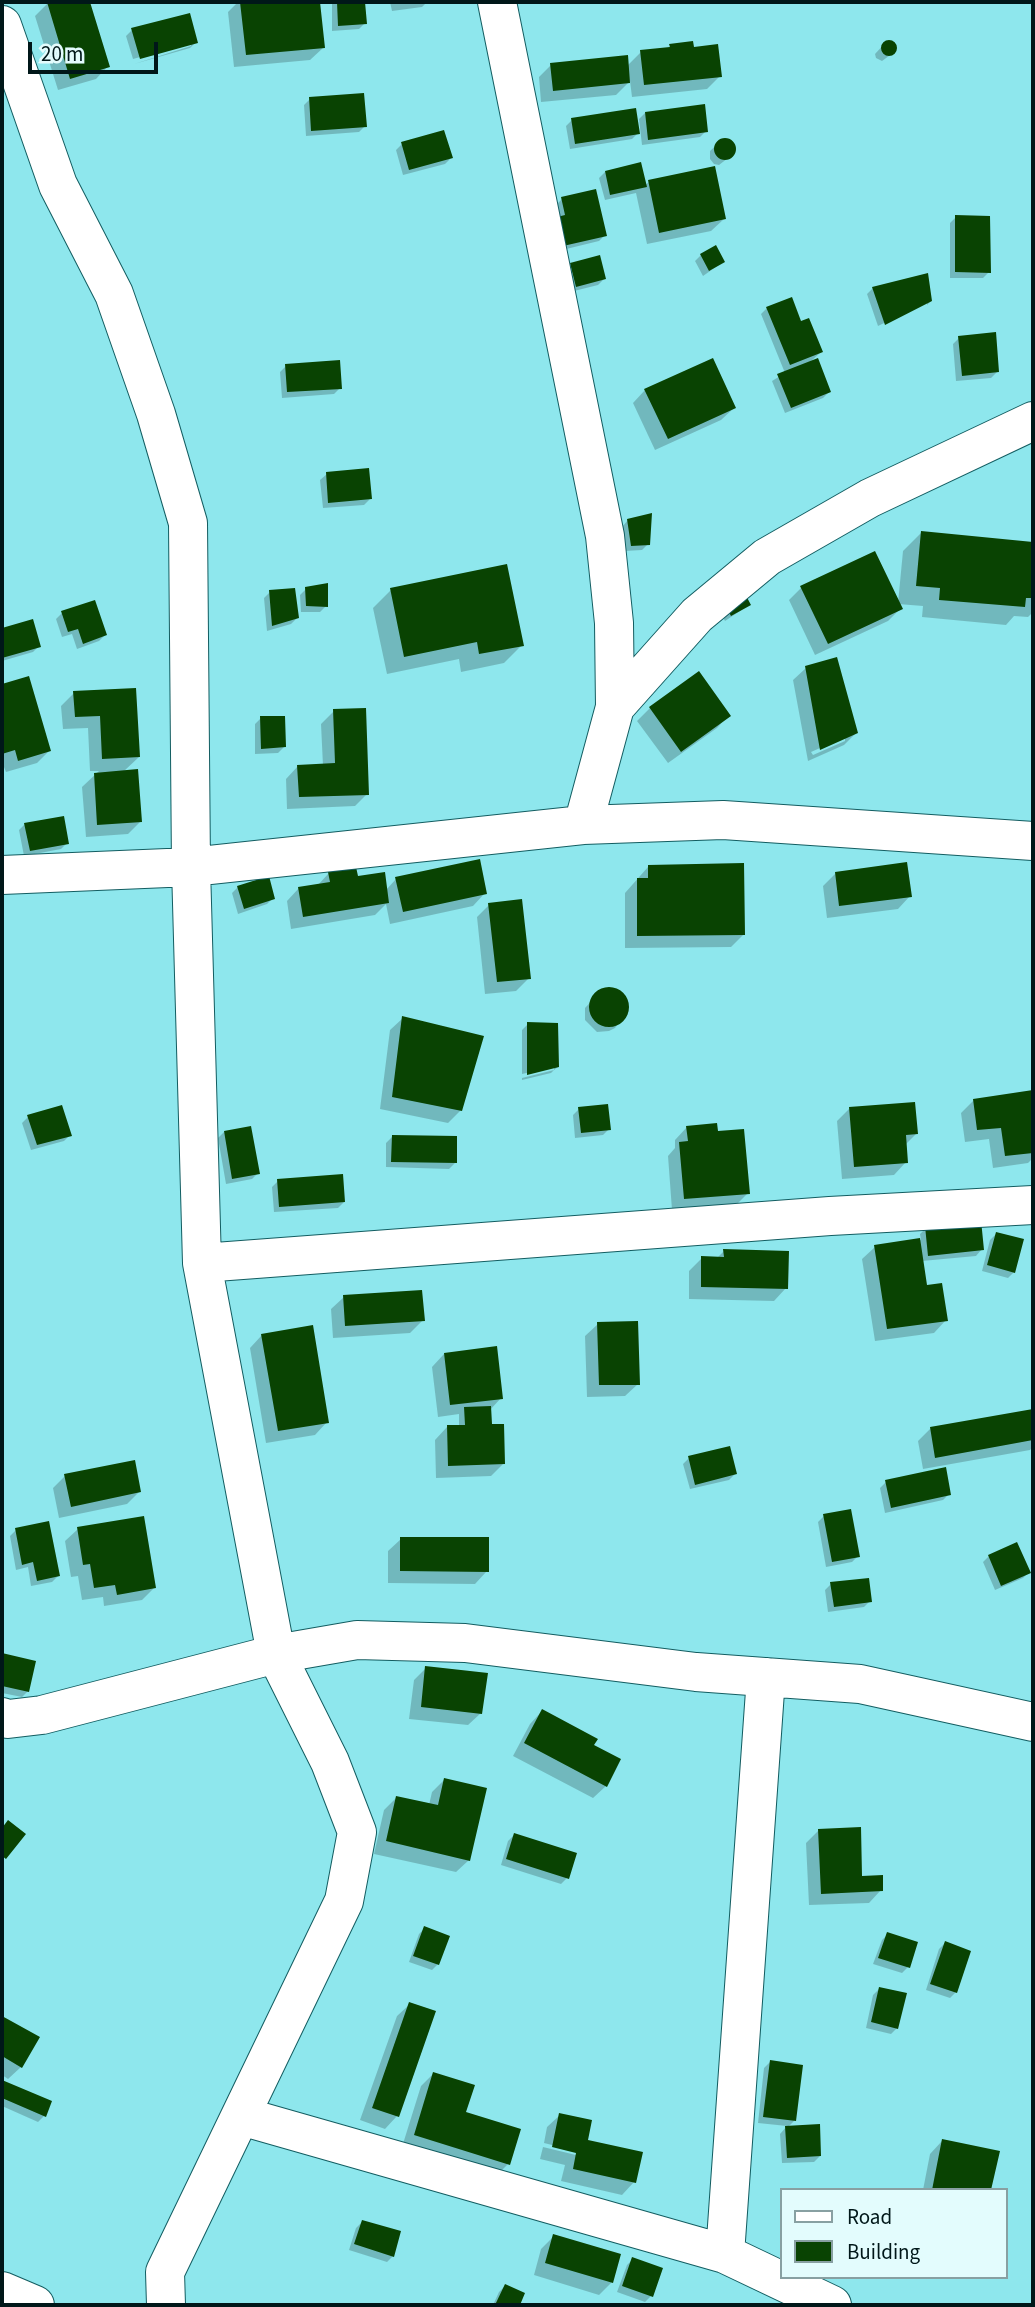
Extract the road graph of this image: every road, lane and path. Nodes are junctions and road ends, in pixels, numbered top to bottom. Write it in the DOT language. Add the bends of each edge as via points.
graph roads {
  1 [pos="497,2"];
  2 [pos="2,25"];
  3 [pos="1033,421"];
  4 [pos="615,707"];
  5 [pos="583,825"];
  6 [pos="1033,841"];
  7 [pos="191,867"];
  8 [pos="2,875"];
  9 [pos="1033,1205"];
  10 [pos="202,1262"];
  11 [pos="276,1654"];
  12 [pos="766,1677"];
  13 [pos="2,1717"];
  14 [pos="1033,1722"];
  15 [pos="241,2116"];
  16 [pos="725,2254"];
  17 [pos="2,2291"];
  18 [pos="35,2305"];
  19 [pos="166,2305"];
  20 [pos="832,2305"];
  1 -- 4 [label="street" via="605,536 614,623"];
  2 -- 7 [label="street" via="58,185 114,294 188,523"];
  3 -- 4 [label="street" via="870,498 767,557 698,615"];
  4 -- 5 [label="street"];
  5 -- 6 [label="street" via="723,820"];
  5 -- 7 [label="street"];
  7 -- 8 [label="street"];
  7 -- 10 [label="street"];
  9 -- 10 [label="street"];
  10 -- 11 [label="street"];
  11 -- 12 [label="street" via="357,1640 465,1643"];
  11 -- 13 [label="street" via="42,1715"];
  11 -- 15 [label="street" via="330,1762 356,1832 344,1901"];
  12 -- 14 [label="street" via="860,1684"];
  12 -- 16 [label="street"];
  15 -- 16 [label="street"];
  15 -- 19 [label="street" via="165,2272"];
  16 -- 20 [label="street"];
  17 -- 18 [label="street"];
}
